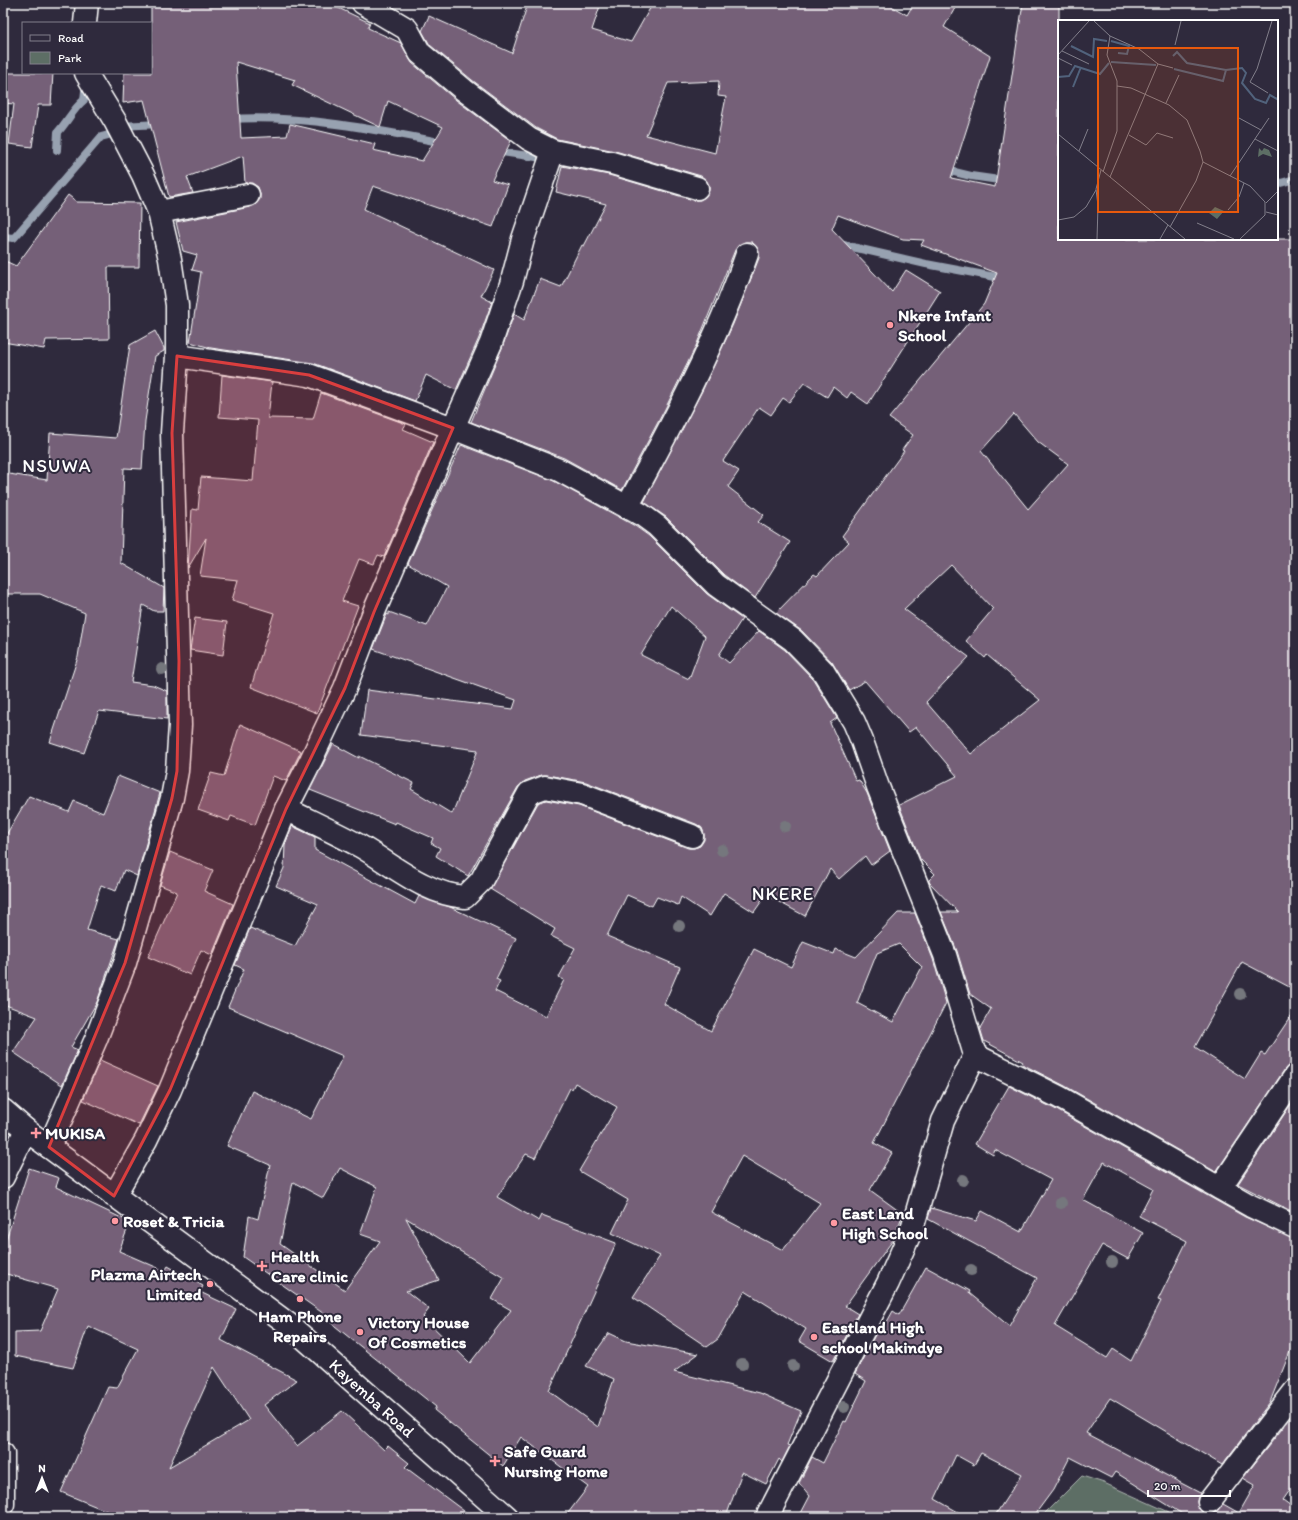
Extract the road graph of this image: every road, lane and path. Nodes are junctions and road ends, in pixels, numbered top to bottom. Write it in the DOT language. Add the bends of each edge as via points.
graph roads {
  1 [pos="87,3"];
  2 [pos="364,3"];
  3 [pos="85,22"];
  4 [pos="86,74"];
  5 [pos="553,152"];
  6 [pos="697,188"];
  7 [pos="248,195"];
  8 [pos="159,212"];
  9 [pos="747,254"];
  10 [pos="177,356"];
  11 [pos="453,428"];
  12 [pos="627,507"];
  13 [pos="286,809"];
  14 [pos="692,836"];
  15 [pos="975,1055"];
  16 [pos="1295,1076"];
  17 [pos="3,1110"];
  18 [pos="26,1130"];
  19 [pos="49,1146"];
  20 [pos="3,1177"];
  21 [pos="1220,1188"];
  22 [pos="114,1196"];
  23 [pos="1295,1227"];
  24 [pos="1295,1391"];
  25 [pos="3,1454"];
  26 [pos="1209,1502"];
  27 [pos="3,1504"];
  28 [pos="507,1517"];
  29 [pos="767,1517"];
  1 -- 3 [label="street"];
  2 -- 5 [label="street" via="407,29 420,53 464,90 529,139"];
  4 -- 8 [label="street" via="115,121"];
  5 -- 6 [label="street" via="612,163"];
  5 -- 11 [label="street" via="491,343"];
  7 -- 8 [label="street"];
  8 -- 10 [label="street" via="177,305"];
  9 -- 12 [label="street" via="731,299 689,391"];
  10 -- 11 [label="street" via="309,375"];
  10 -- 19 [label="street" via="172,433 180,725 177,771 172,798 125,963 96,1039"];
  11 -- 12 [label="street" via="541,462"];
  11 -- 13 [label="street" via="374,612 345,688"];
  12 -- 15 [label="street" via="657,526 716,585 793,640 823,671 854,722 862,741 878,788 945,955"];
  13 -- 14 [label="street" via="360,846 418,882 448,896 465,897 481,881 529,793 545,787 582,794"];
  13 -- 22 [label="street" via="170,1090 146,1140"];
  15 -- 21 [label="street" via="1059,1097"];
  15 -- 29 [label="street" via="944,1121 912,1229 888,1283"];
  16 -- 21 [label="street"];
  17 -- 18 [label="street, Kayemba Road"];
  18 -- 19 [label="street, Kayemba Road"];
  18 -- 20 [label="street"];
  19 -- 22 [label="street, Kayemba Road"];
  21 -- 23 [label="street"];
  22 -- 28 [label="street, Kayemba Road" via="287,1323"];
  24 -- 26 [label="street"];
  25 -- 27 [label="street"];
}
